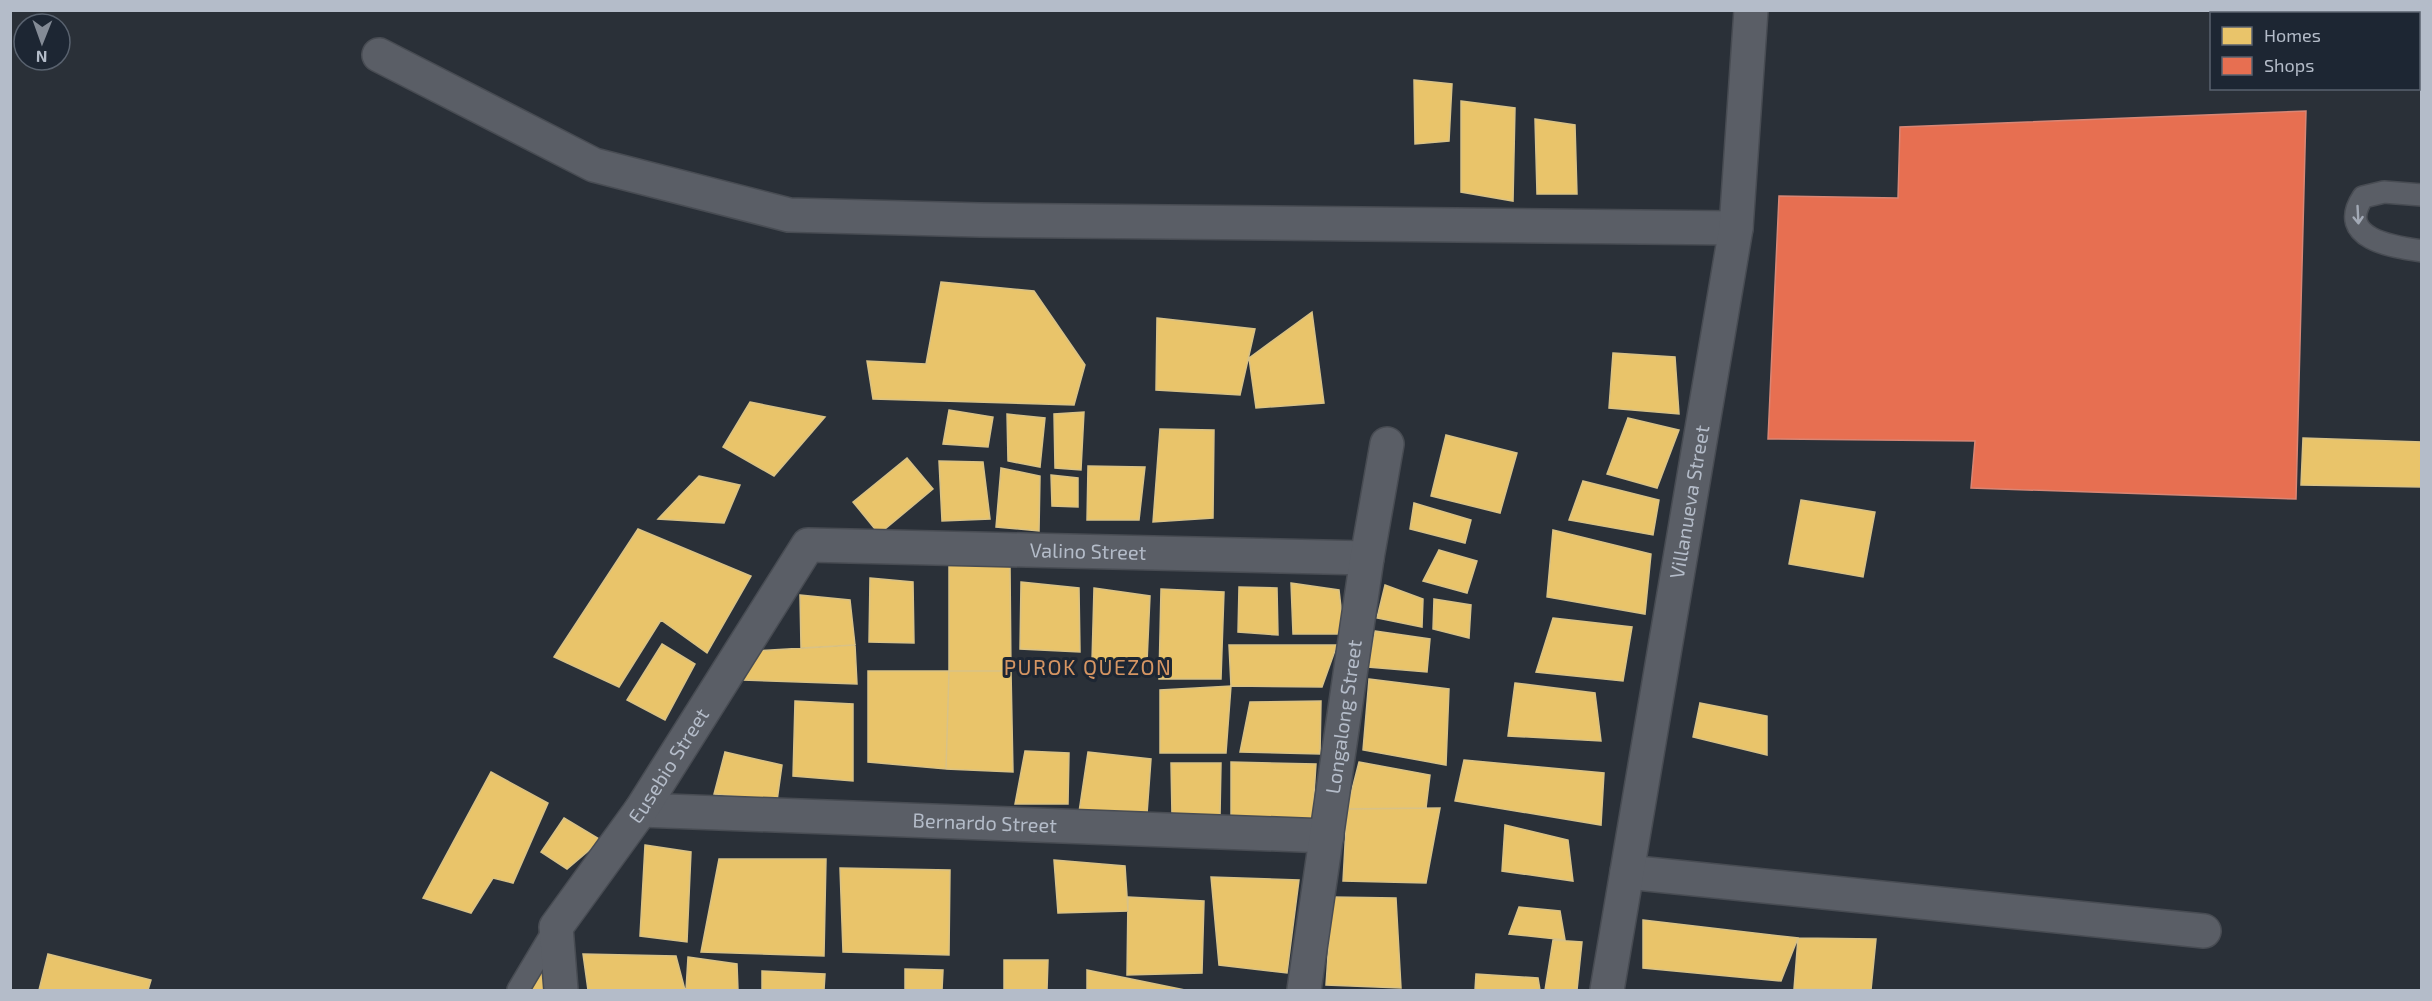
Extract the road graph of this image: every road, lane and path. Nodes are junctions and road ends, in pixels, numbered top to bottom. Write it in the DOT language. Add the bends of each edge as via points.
graph roads {
  1 [pos="1751,10"];
  2 [pos="379,55"];
  3 [pos="2421,195"];
  4 [pos="1736,228"];
  5 [pos="2421,251"];
  6 [pos="1388,444"];
  7 [pos="808,545"];
  8 [pos="1367,558"];
  9 [pos="641,810"];
  10 [pos="1326,836"];
  11 [pos="1627,872"];
  12 [pos="555,927"];
  13 [pos="2204,931"];
  14 [pos="518,990"];
  15 [pos="561,990"];
  16 [pos="1304,990"];
  17 [pos="1607,990"];
  1 -- 4 [label="street, Villanueva Street"];
  2 -- 4 [label="street" via="594,165 789,214 980,220"];
  3 -- 5 [label="lane, one-way" via="2384,192 2363,197 2357,222 2367,237 2388,246"];
  4 -- 11 [label="street, Villanueva Street"];
  6 -- 8 [label="street, Longalong Street"];
  7 -- 8 [label="street, Valino Street"];
  7 -- 9 [label="street, Eusebio Street"];
  8 -- 10 [label="street, Longalong Street"];
  9 -- 10 [label="street, Bernardo Street"];
  9 -- 12 [label="street, Eusebio Street"];
  10 -- 16 [label="street, Longalong Street"];
  11 -- 13 [label="street"];
  11 -- 17 [label="street, Villanueva Street"];
  12 -- 14 [label="lane"];
  12 -- 15 [label="street"];
}
